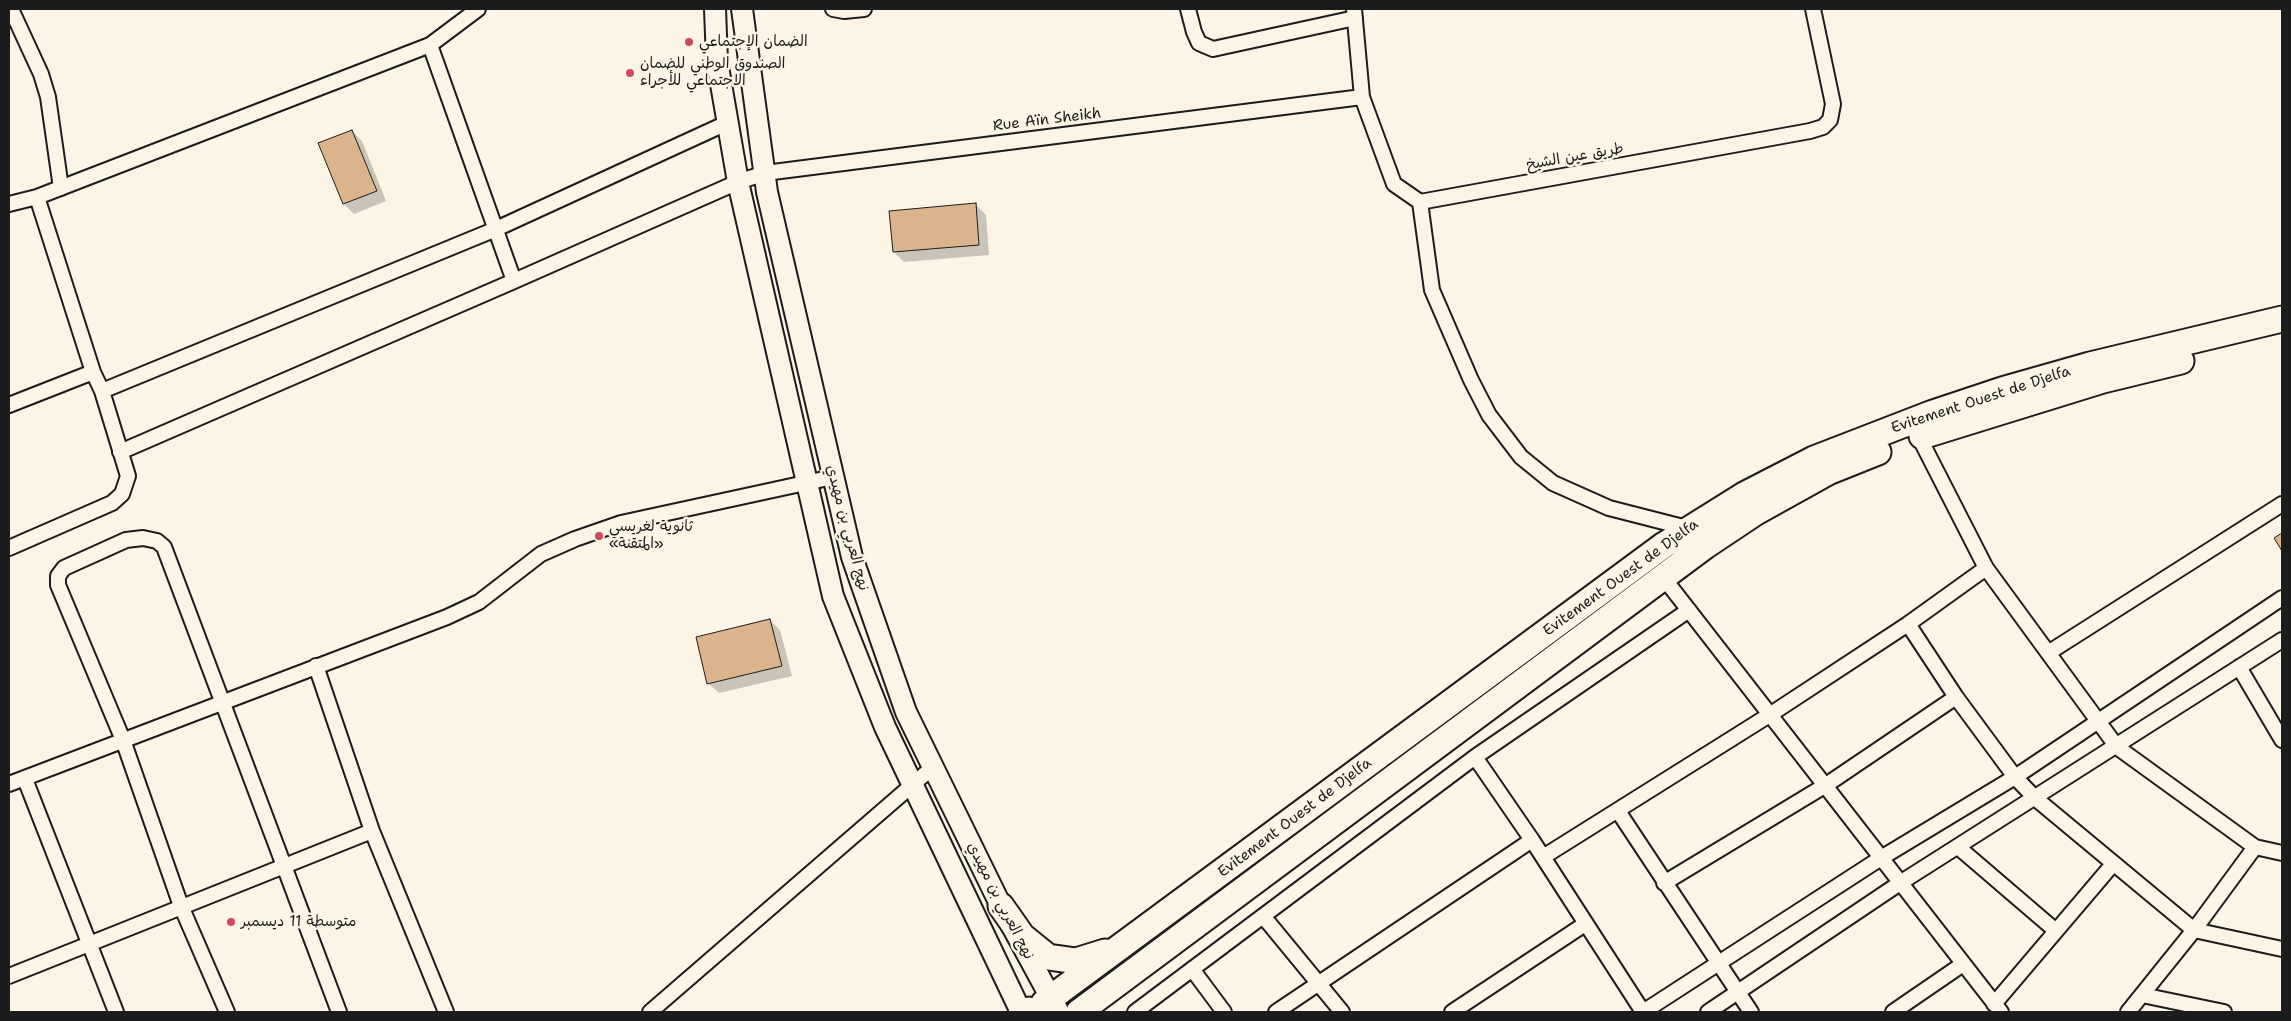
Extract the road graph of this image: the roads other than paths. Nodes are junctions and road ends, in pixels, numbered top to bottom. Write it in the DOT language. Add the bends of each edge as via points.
graph roads {
  1 [pos="11,9"];
  2 [pos="478,9"];
  3 [pos="715,9"];
  4 [pos="742,9"];
  5 [pos="833,9"];
  6 [pos="864,9"];
  7 [pos="1188,9"];
  8 [pos="1813,9"];
  9 [pos="1354,13"];
  10 [pos="430,45"];
  11 [pos="1362,97"];
  12 [pos="728,122"];
  13 [pos="765,173"];
  14 [pos="738,182"];
  15 [pos="61,188"];
  16 [pos="37,197"];
  17 [pos="1420,202"];
  18 [pos="9,204"];
  19 [pos="496,229"];
  20 [pos="514,281"];
  21 [pos="2282,318"];
  22 [pos="2282,336"];
  23 [pos="93,372"];
  24 [pos="102,392"];
  25 [pos="9,405"];
  26 [pos="1916,429"];
  27 [pos="824,438"];
  28 [pos="797,442"];
  29 [pos="120,452"];
  30 [pos="833,478"];
  31 [pos="806,482"];
  32 [pos="2282,504"];
  33 [pos="1689,528"];
  34 [pos="1705,546"];
  35 [pos="9,548"];
  36 [pos="1986,568"];
  37 [pos="1663,577"];
  38 [pos="2282,598"];
  39 [pos="1689,610"];
  40 [pos="1908,624"];
  41 [pos="2282,640"];
  42 [pos="2048,653"];
  43 [pos="316,666"];
  44 [pos="2238,667"];
  45 [pos="1956,697"];
  46 [pos="224,702"];
  47 [pos="1771,714"];
  48 [pos="2097,720"];
  49 [pos="123,740"];
  50 [pos="2282,740"];
  51 [pos="2117,747"];
  52 [pos="1475,757"];
  53 [pos="933,767"];
  54 [pos="2015,777"];
  55 [pos="25,779"];
  56 [pos="9,784"];
  57 [pos="912,784"];
  58 [pos="1826,785"];
  59 [pos="2035,798"];
  60 [pos="1618,811"];
  61 [pos="372,831"];
  62 [pos="1532,840"];
  63 [pos="1958,847"];
  64 [pos="2255,847"];
  65 [pos="2282,853"];
  66 [pos="1543,857"];
  67 [pos="1881,858"];
  68 [pos="2113,864"];
  69 [pos="284,866"];
  70 [pos="1664,883"];
  71 [pos="1900,883"];
  72 [pos="182,906"];
  73 [pos="1001,906"];
  74 [pos="1263,916"];
  75 [pos="1585,924"];
  76 [pos="2194,930"];
  77 [pos="2056,931"];
  78 [pos="90,943"];
  79 [pos="1126,944"];
  80 [pos="2282,949"];
  81 [pos="1719,963"];
  82 [pos="1963,964"];
  83 [pos="1192,969"];
  84 [pos="9,976"];
  85 [pos="1319,984"];
  86 [pos="1738,992"];
  87 [pos="2142,995"];
  88 [pos="1997,1008"];
  89 [pos="1043,1009"];
  90 [pos="116,1012"];
  91 [pos="227,1012"];
  92 [pos="339,1012"];
  93 [pos="446,1012"];
  94 [pos="650,1012"];
  95 [pos="1135,1012"];
  96 [pos="1224,1012"];
  97 [pos="1276,1012"];
  98 [pos="1342,1012"];
  99 [pos="1452,1012"];
  100 [pos="1643,1012"];
  101 [pos="1708,1012"];
  102 [pos="1751,1012"];
  103 [pos="1893,1012"];
  104 [pos="2128,1012"];
  105 [pos="2224,1012"];
  1 -- 15 [label="street" via="48,97"];
  2 -- 10 [label="street"];
  3 -- 12 [label="main road, نهج العربي بن مهيدي" via="717,61"];
  4 -- 13 [label="main road, نهج العربي بن مهيدي"];
  5 -- 6 [label="street"];
  7 -- 9 [label="street" via="1199,43 1213,49"];
  8 -- 17 [label="street, طريق عين الشيخ" via="1833,104 1830,120 1823,127"];
  9 -- 11 [label="street"];
  10 -- 15 [label="street"];
  10 -- 19 [label="street"];
  11 -- 13 [label="street, Rue Aïn Sheikh"];
  11 -- 17 [label="street" via="1394,184"];
  12 -- 14 [label="main road, نهج العربي بن مهيدي"];
  12 -- 19 [label="street"];
  13 -- 14 [label="street, Rue Aïn Sheikh"];
  13 -- 27 [label="main road, نهج العربي بن مهيدي"];
  14 -- 20 [label="street, Rue Aïn Sheikh"];
  14 -- 28 [label="main road, نهج العربي بن مهيدي"];
  15 -- 16 [label="street"];
  16 -- 18 [label="street"];
  16 -- 23 [label="street"];
  17 -- 33 [label="street" via="1432,290 1489,416 1521,458 1553,483 1609,508"];
  19 -- 20 [label="street"];
  19 -- 24 [label="street"];
  20 -- 29 [label="street, Rue Aïn Sheikh"];
  21 -- 26 [label="highway, Evitement Ouest de Djelfa" via="2002,390"];
  22 -- 26 [label="highway, Evitement Ouest de Djelfa"];
  23 -- 24 [label="street"];
  23 -- 25 [label="street"];
  24 -- 29 [label="street"];
  26 -- 33 [label="highway, Evitement Ouest de Djelfa" via="1814,459"];
  26 -- 34 [label="highway, Evitement Ouest de Djelfa" via="1828,472 1756,512"];
  26 -- 36 [label="street"];
  27 -- 28 [label="main road"];
  27 -- 30 [label="main road, نهج العربي بن مهيدي"];
  28 -- 31 [label="main road, نهج العربي بن مهيدي"];
  29 -- 35 [label="street" via="128,476 122,494 112,503"];
  30 -- 31 [label="street"];
  30 -- 53 [label="main road, نهج العربي بن مهيدي" via="852,557 870,611 906,712"];
  31 -- 43 [label="street" via="620,523 575,539 541,554 480,602"];
  31 -- 57 [label="main road, نهج العربي بن مهيدي" via="833,596 885,727"];
  32 -- 42 [label="street"];
  33 -- 34 [label="street"];
  33 -- 79 [label="highway, Evitement Ouest de Djelfa"];
  34 -- 37 [label="highway, Evitement Ouest de Djelfa"];
  36 -- 40 [label="street"];
  36 -- 42 [label="street"];
  37 -- 39 [label="street"];
  37 -- 89 [label="highway, Evitement Ouest de Djelfa"];
  38 -- 48 [label="street"];
  39 -- 47 [label="street"];
  39 -- 52 [label="street"];
  40 -- 45 [label="street"];
  40 -- 47 [label="street"];
  41 -- 44 [label="street"];
  42 -- 48 [label="street"];
  43 -- 46 [label="street"];
  43 -- 61 [label="street"];
  44 -- 50 [label="street"];
  44 -- 51 [label="street"];
  45 -- 54 [label="street"];
  45 -- 58 [label="street"];
  46 -- 49 [label="street"];
  46 -- 49 [label="street" via="164,547 157,541 143,538 126,540 64,568 58,576 58,585"];
  46 -- 69 [label="street"];
  47 -- 58 [label="street"];
  47 -- 60 [label="street"];
  48 -- 51 [label="street"];
  48 -- 54 [label="street"];
  49 -- 55 [label="street"];
  49 -- 72 [label="street"];
  51 -- 59 [label="street"];
  51 -- 64 [label="street"];
  52 -- 62 [label="street"];
  52 -- 74 [label="street"];
  53 -- 57 [label="street"];
  53 -- 73 [label="main road, نهج العربي بن مهيدي"];
  54 -- 59 [label="street"];
  54 -- 67 [label="street"];
  55 -- 56 [label="street"];
  55 -- 78 [label="street"];
  57 -- 89 [label="main road, نهج العربي بن مهيدي"];
  57 -- 94 [label="street"];
  58 -- 67 [label="street"];
  58 -- 70 [label="street"];
  59 -- 63 [label="street"];
  59 -- 68 [label="street"];
  60 -- 66 [label="street"];
  60 -- 70 [label="street"];
  61 -- 69 [label="street"];
  61 -- 93 [label="street"];
  62 -- 66 [label="street"];
  62 -- 85 [label="street"];
  63 -- 71 [label="street"];
  63 -- 77 [label="street"];
  64 -- 65 [label="street"];
  64 -- 76 [label="street"];
  66 -- 75 [label="street"];
  67 -- 71 [label="street"];
  67 -- 81 [label="street"];
  68 -- 76 [label="street"];
  68 -- 77 [label="street"];
  69 -- 72 [label="street"];
  69 -- 92 [label="street"];
  70 -- 81 [label="street"];
  71 -- 82 [label="street"];
  71 -- 86 [label="street"];
  72 -- 78 [label="street"];
  72 -- 91 [label="street"];
  73 -- 79 [label="highway" via="1022,936 1048,956 1076,961"];
  73 -- 89 [label="main road, نهج العربي بن مهيدي"];
  74 -- 83 [label="street"];
  74 -- 85 [label="street"];
  75 -- 99 [label="street"];
  75 -- 100 [label="street"];
  76 -- 80 [label="street"];
  76 -- 87 [label="street"];
  77 -- 88 [label="street"];
  78 -- 84 [label="street"];
  78 -- 90 [label="street"];
  79 -- 89 [label="highway, Evitement Ouest de Djelfa"];
  81 -- 86 [label="street"];
  81 -- 100 [label="street"];
  82 -- 88 [label="street"];
  82 -- 103 [label="street"];
  83 -- 95 [label="street"];
  83 -- 96 [label="street"];
  85 -- 97 [label="street"];
  85 -- 98 [label="street"];
  86 -- 101 [label="street"];
  86 -- 102 [label="street"];
  87 -- 104 [label="street"];
  87 -- 105 [label="street"];
}
